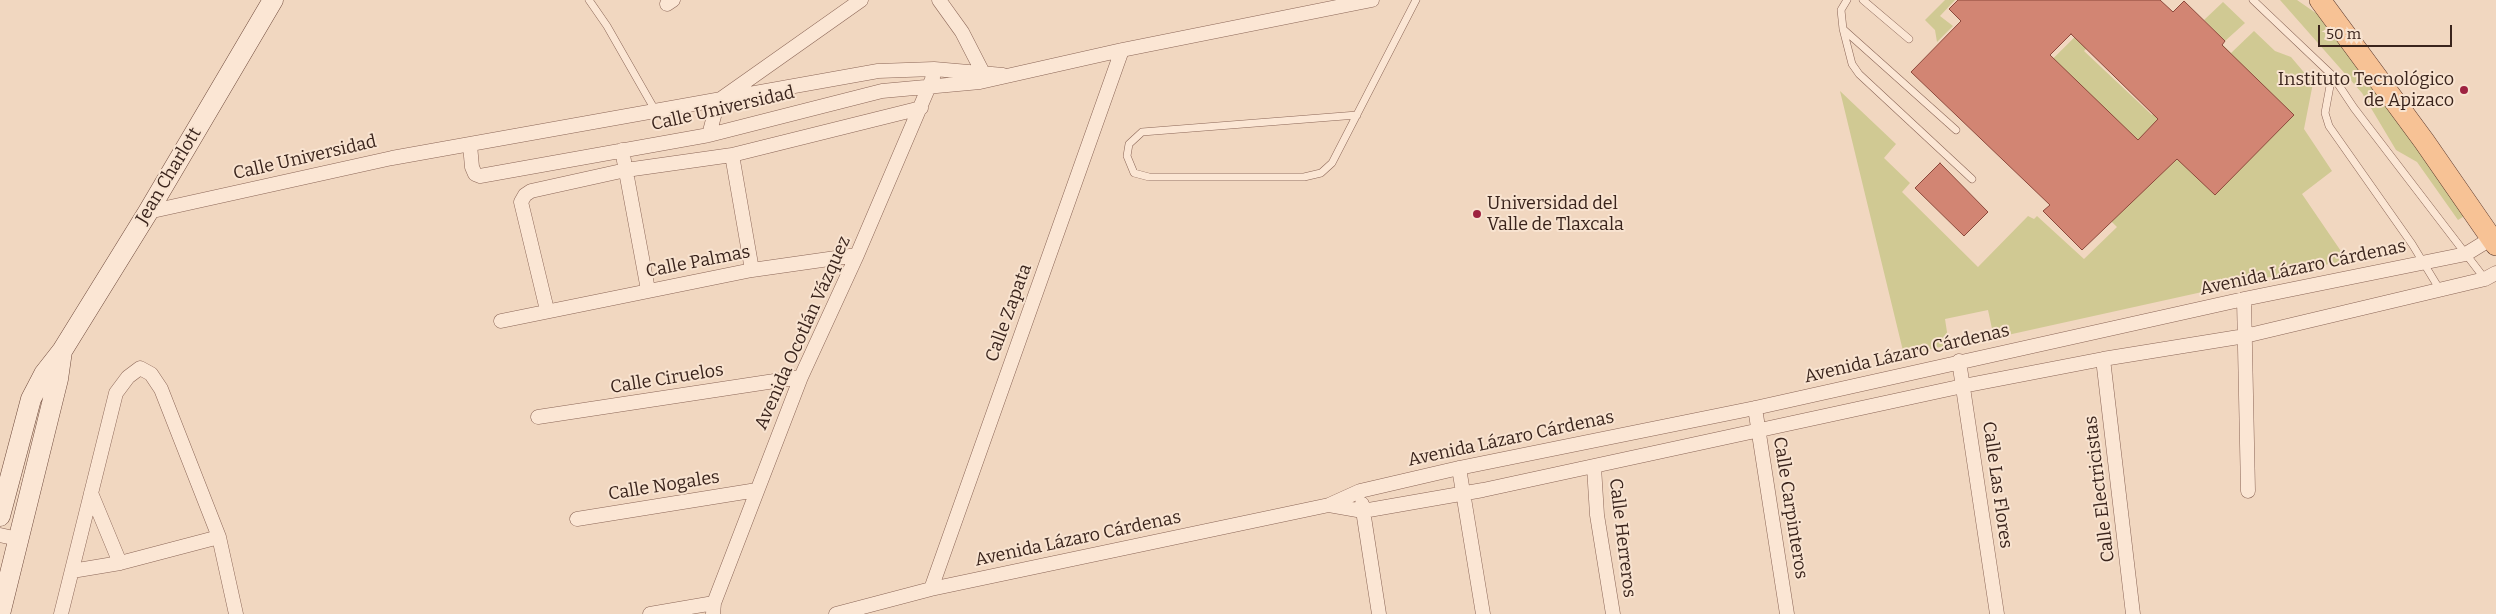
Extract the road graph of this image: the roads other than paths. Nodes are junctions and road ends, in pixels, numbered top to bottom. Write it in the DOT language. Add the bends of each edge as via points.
graph roads {
  1 [pos="273,0"];
  2 [pos="589,0"];
  3 [pos="861,0"];
  4 [pos="940,0"];
  5 [pos="1372,0"];
  6 [pos="1416,0"];
  7 [pos="1847,0"];
  8 [pos="1863,0"];
  9 [pos="2253,0"];
  10 [pos="2320,0"];
  11 [pos="1843,28"];
  12 [pos="1908,38"];
  13 [pos="1122,50"];
  14 [pos="934,69"];
  15 [pos="2332,75"];
  16 [pos="981,77"];
  17 [pos="931,85"];
  18 [pos="718,101"];
  19 [pos="921,108"];
  20 [pos="655,110"];
  21 [pos="1357,115"];
  22 [pos="1956,130"];
  23 [pos="709,135"];
  24 [pos="470,145"];
  25 [pos="622,150"];
  26 [pos="732,155"];
  27 [pos="626,170"];
  28 [pos="1972,179"];
  29 [pos="148,212"];
  30 [pos="2494,242"];
  31 [pos="2466,254"];
  32 [pos="857,255"];
  33 [pos="2424,263"];
  34 [pos="752,270"];
  35 [pos="2490,276"];
  36 [pos="648,290"];
  37 [pos="2440,290"];
  38 [pos="2244,299"];
  39 [pos="547,310"];
  40 [pos="501,321"];
  41 [pos="2245,336"];
  42 [pos="62,351"];
  43 [pos="2103,359"];
  44 [pos="1959,361"];
  45 [pos="801,378"];
  46 [pos="1964,386"];
  47 [pos="1755,408"];
  48 [pos="538,417"];
  49 [pos="1759,431"];
  50 [pos="1594,466"];
  51 [pos="1459,468"];
  52 [pos="757,490"];
  53 [pos="1360,491"];
  54 [pos="2248,491"];
  55 [pos="91,493"];
  56 [pos="1463,494"];
  57 [pos="1329,506"];
  58 [pos="1363,511"];
  59 [pos="0,516"];
  60 [pos="577,519"];
  61 [pos="9,537"];
  62 [pos="219,537"];
  63 [pos="120,563"];
  64 [pos="6,565"];
  65 [pos="72,571"];
  66 [pos="931,589"];
  67 [pos="713,608"];
  68 [pos="0,614"];
  69 [pos="61,614"];
  70 [pos="236,614"];
  71 [pos="650,614"];
  72 [pos="836,614"];
  73 [pos="1377,614"];
  74 [pos="1483,614"];
  75 [pos="1613,614"];
  76 [pos="1787,614"];
  77 [pos="1997,614"];
  78 [pos="2133,614"];
  1 -- 29 [label="street, Jean Charlott"];
  2 -- 20 [label="lane"];
  3 -- 18 [label="street"];
  4 -- 16 [label="street" via="962,32"];
  5 -- 13 [label="street, Calle Universidad"];
  6 -- 21 [label="lane"];
  7 -- 11 [label="lane" via="1841,10"];
  8 -- 12 [label="lane"];
  9 -- 15 [label="lane"];
  10 -- 30 [label="main road"];
  11 -- 22 [label="lane"];
  11 -- 28 [label="lane" via="1852,64 1859,74"];
  13 -- 16 [label="street, Calle Universidad" via="1008,76"];
  13 -- 66 [label="street, Calle Zapata"];
  14 -- 16 [label="street, Calle Universidad"];
  14 -- 17 [label="street, Avenida Ocotlán Vázquez"];
  14 -- 18 [label="street, Calle Universidad" via="878,71"];
  15 -- 31 [label="lane"];
  15 -- 33 [label="lane" via="2325,113 2329,126"];
  16 -- 17 [label="street, Calle Universidad"];
  17 -- 19 [label="street, Avenida Ocotlán Vázquez"];
  17 -- 23 [label="street, Calle Universidad" via="882,90"];
  18 -- 20 [label="street, Calle Universidad"];
  18 -- 23 [label="street"];
  19 -- 26 [label="street"];
  19 -- 32 [label="street, Avenida Ocotlán Vázquez"];
  20 -- 24 [label="street, Calle Universidad"];
  21 -- 21 [label="lane" via="1332,163 1321,173 1304,177 1149,178 1134,173 1126,156 1129,144 1142,132"];
  23 -- 25 [label="street, Calle Universidad"];
  24 -- 25 [label="street, Calle Universidad" via="472,167 480,176"];
  24 -- 29 [label="street, Calle Universidad" via="392,158"];
  25 -- 27 [label="street"];
  26 -- 27 [label="street"];
  26 -- 34 [label="street"];
  27 -- 36 [label="street"];
  27 -- 39 [label="street" via="525,195 522,202"];
  29 -- 42 [label="street, Jean Charlott"];
  30 -- 31 [label="street, Avenida Lázaro Cárdenas"];
  31 -- 33 [label="street, Avenida Lázaro Cárdenas"];
  31 -- 35 [label="lane"];
  32 -- 34 [label="street, Calle Palmas"];
  32 -- 45 [label="street, Avenida Ocotlán Vázquez"];
  33 -- 37 [label="lane"];
  33 -- 38 [label="street, Avenida Lázaro Cárdenas"];
  34 -- 36 [label="street, Calle Palmas"];
  35 -- 37 [label="street, Avenida Lázaro Cárdenas"];
  36 -- 39 [label="street, Calle Palmas"];
  37 -- 41 [label="street, Avenida Lázaro Cárdenas"];
  38 -- 41 [label="street"];
  38 -- 44 [label="street, Avenida Lázaro Cárdenas"];
  39 -- 40 [label="street, Calle Palmas"];
  41 -- 43 [label="street, Avenida Lázaro Cárdenas"];
  41 -- 54 [label="street"];
  42 -- 59 [label="street, Jean Charlott" via="44,374 31,399"];
  42 -- 61 [label="street, Jean Charlott" via="58,379"];
  43 -- 46 [label="street, Avenida Lázaro Cárdenas"];
  43 -- 78 [label="street, Calle Electricistas"];
  44 -- 46 [label="street, Calle Las Flores"];
  44 -- 47 [label="street, Avenida Lázaro Cárdenas"];
  45 -- 48 [label="street, Calle Ciruelos"];
  45 -- 52 [label="street, Avenida Ocotlán Vázquez"];
  46 -- 49 [label="street, Avenida Lázaro Cárdenas"];
  46 -- 77 [label="street, Calle Las Flores"];
  47 -- 49 [label="street, Calle Carpinteros"];
  47 -- 51 [label="street, Avenida Lázaro Cárdenas"];
  49 -- 50 [label="street, Avenida Lázaro Cárdenas"];
  49 -- 76 [label="street, Calle Carpinteros"];
  50 -- 56 [label="street, Avenida Lázaro Cárdenas"];
  50 -- 75 [label="street, Calle Herreros" via="1597,515"];
  51 -- 53 [label="street, Avenida Lázaro Cárdenas"];
  51 -- 56 [label="street"];
  52 -- 60 [label="street, Calle Nogales"];
  52 -- 67 [label="street, Avenida Ocotlán Vázquez"];
  53 -- 57 [label="street, Avenida Lázaro Cárdenas"];
  53 -- 58 [label="street"];
  55 -- 62 [label="street" via="116,393 140,368 151,374 161,388"];
  55 -- 63 [label="street"];
  55 -- 65 [label="street"];
  56 -- 58 [label="street, Avenida Lázaro Cárdenas"];
  56 -- 74 [label="street"];
  57 -- 58 [label="street, Avenida Lázaro Cárdenas"];
  57 -- 66 [label="street, Avenida Lázaro Cárdenas"];
  58 -- 73 [label="street"];
  61 -- 64 [label="street, Jean Charlott"];
  62 -- 63 [label="street"];
  62 -- 70 [label="street"];
  63 -- 65 [label="street"];
  64 -- 68 [label="street, Jean Charlott"];
  65 -- 69 [label="street"];
  66 -- 72 [label="street, Avenida Lázaro Cárdenas"];
  67 -- 71 [label="street"];
}
